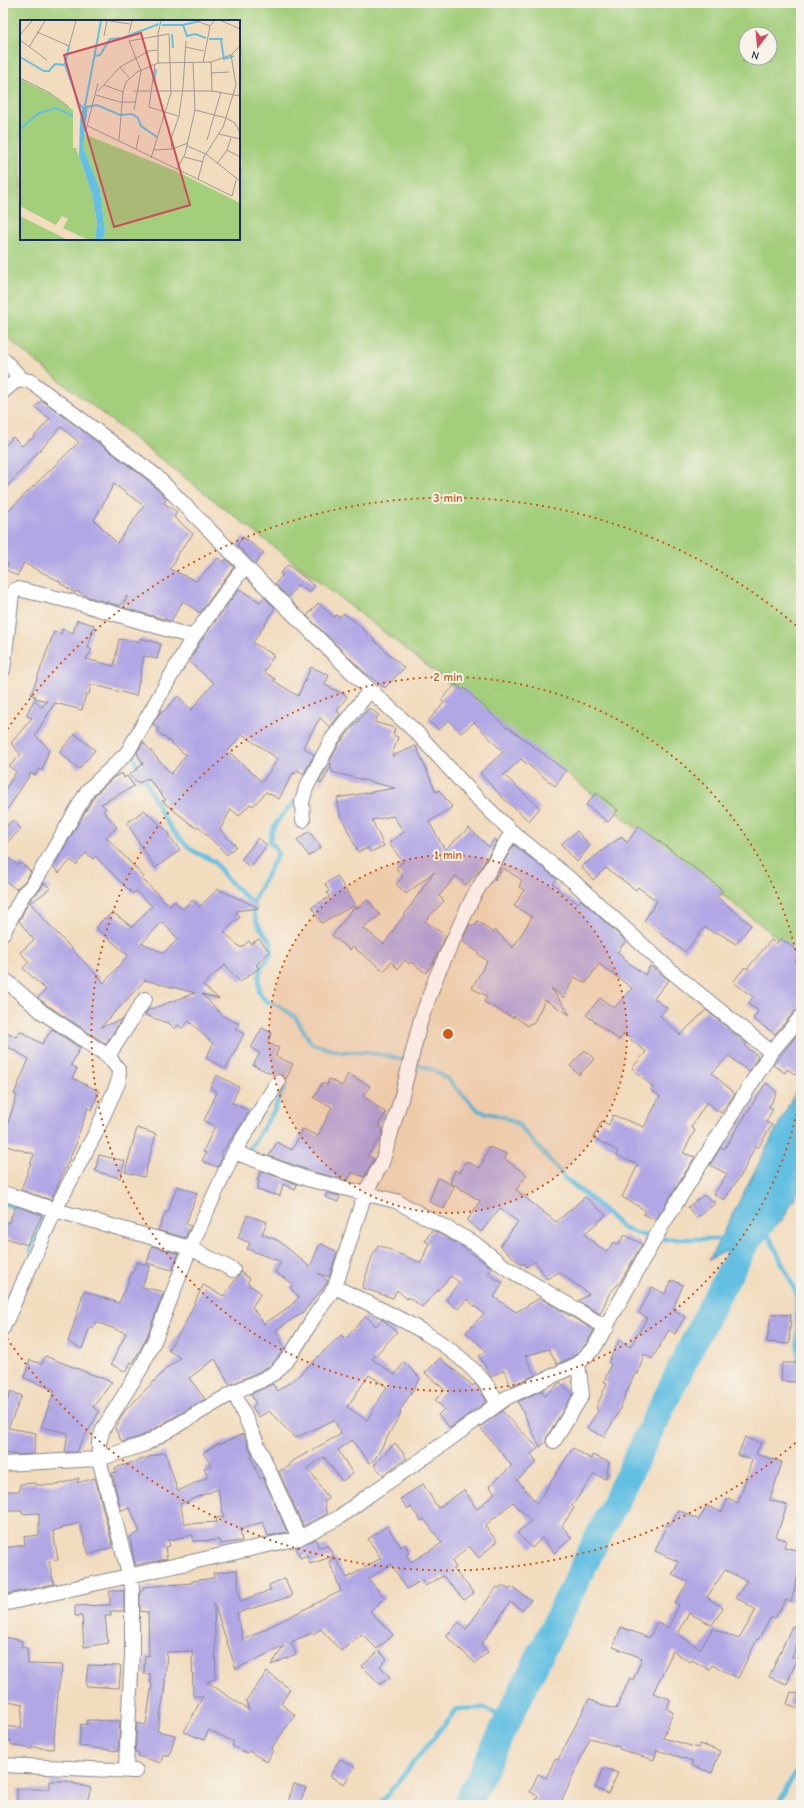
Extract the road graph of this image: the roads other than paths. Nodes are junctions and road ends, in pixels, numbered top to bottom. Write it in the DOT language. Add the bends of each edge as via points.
graph roads {
  1 [pos="3,359"];
  2 [pos="22,379"];
  3 [pos="3,392"];
  4 [pos="245,566"];
  5 [pos="8,593"];
  6 [pos="193,637"];
  7 [pos="3,670"];
  8 [pos="370,690"];
  9 [pos="303,820"];
  10 [pos="512,832"];
  11 [pos="3,933"];
  12 [pos="3,978"];
  13 [pos="145,999"];
  14 [pos="801,1017"];
  15 [pos="771,1052"];
  16 [pos="108,1056"];
  17 [pos="278,1082"];
  18 [pos="234,1152"];
  19 [pos="3,1193"];
  20 [pos="365,1193"];
  21 [pos="55,1210"];
  22 [pos="190,1248"];
  23 [pos="233,1270"];
  24 [pos="335,1287"];
  25 [pos="3,1328"];
  26 [pos="607,1328"];
  27 [pos="578,1364"];
  28 [pos="234,1392"];
  29 [pos="498,1404"];
  30 [pos="554,1441"];
  31 [pos="99,1459"];
  32 [pos="3,1464"];
  33 [pos="299,1538"];
  34 [pos="129,1576"];
  35 [pos="3,1604"];
  36 [pos="3,1765"];
  1 -- 2 [label="street"];
  2 -- 3 [label="street" via="14,382"];
  2 -- 4 [label="street" via="30,381 155,475"];
  4 -- 6 [label="street"];
  4 -- 8 [label="street"];
  5 -- 6 [label="street" via="18,589 82,604"];
  5 -- 7 [label="street"];
  6 -- 11 [label="street" via="127,753 88,790 33,885 24,893"];
  8 -- 9 [label="street" via="332,739 306,788 302,802"];
  8 -- 10 [label="street" via="417,733"];
  10 -- 15 [label="street" via="575,883 671,971"];
  10 -- 20 [label="street" via="472,899 437,976 421,1019 382,1163"];
  12 -- 16 [label="street" via="42,1012"];
  13 -- 16 [label="street"];
  14 -- 15 [label="street"];
  15 -- 26 [label="street" via="663,1224"];
  16 -- 21 [label="street" via="119,1070 118,1083 96,1134"];
  17 -- 18 [label="street"];
  18 -- 20 [label="street" via="308,1179"];
  18 -- 22 [label="street"];
  19 -- 21 [label="street"];
  20 -- 24 [label="street"];
  20 -- 26 [label="street" via="396,1201 474,1244 505,1267"];
  21 -- 22 [label="street"];
  21 -- 25 [label="street"];
  22 -- 23 [label="street"];
  22 -- 31 [label="street" via="155,1339 141,1368 103,1429 99,1443"];
  24 -- 28 [label="street" via="291,1355 276,1372"];
  24 -- 29 [label="street" via="421,1330 444,1345 485,1383"];
  26 -- 27 [label="street" via="594,1348"];
  27 -- 29 [label="street"];
  27 -- 30 [label="street" via="582,1395"];
  28 -- 31 [label="street" via="145,1444"];
  28 -- 33 [label="street"];
  29 -- 33 [label="street" via="338,1518"];
  31 -- 32 [label="street"];
  31 -- 34 [label="street"];
  33 -- 34 [label="street"];
  34 -- 35 [label="street"];
  34 -- 36 [label="street" via="132,1586 133,1617 124,1769 136,1771"];
}
